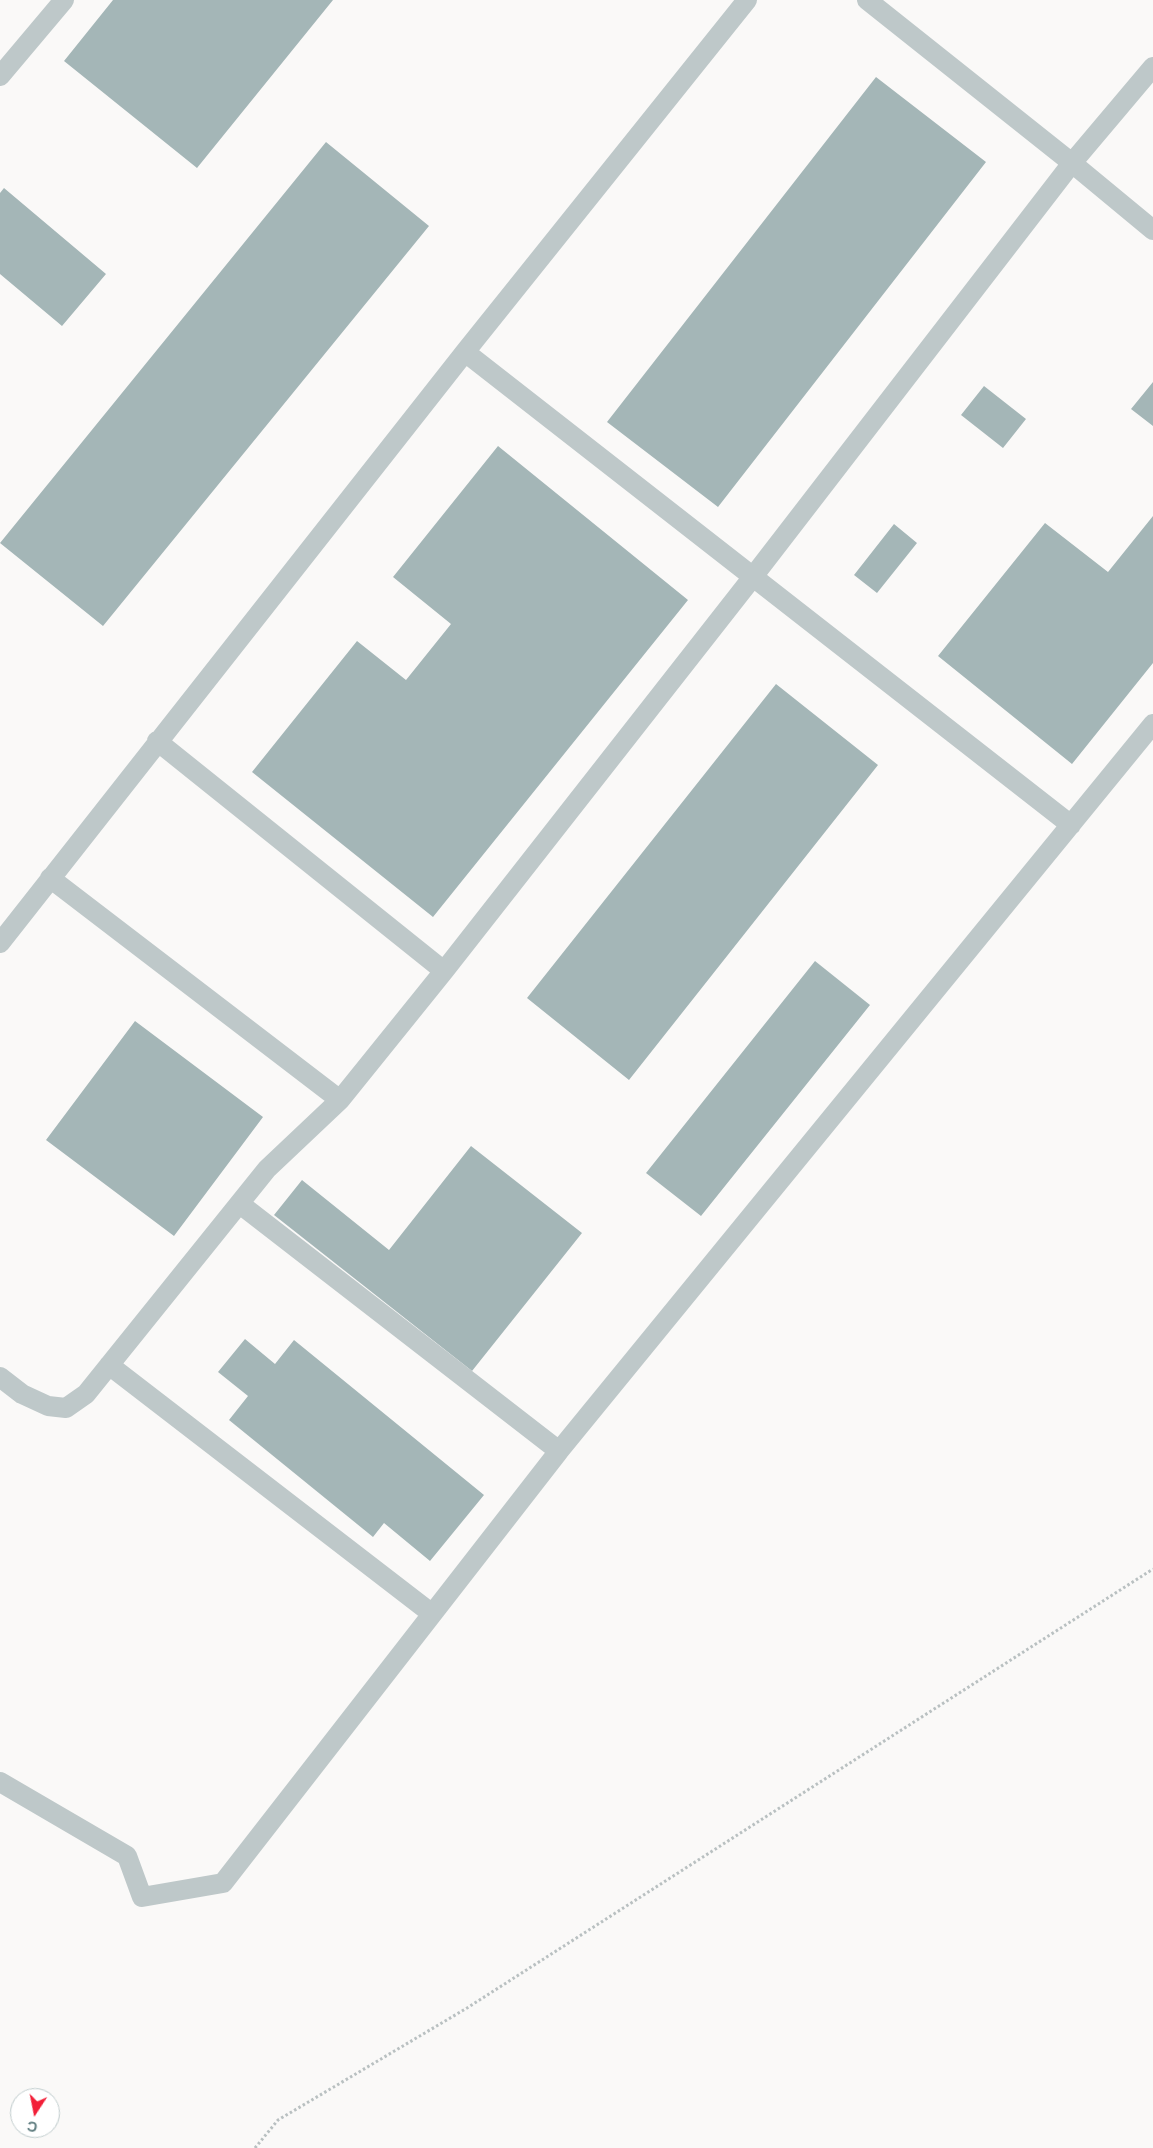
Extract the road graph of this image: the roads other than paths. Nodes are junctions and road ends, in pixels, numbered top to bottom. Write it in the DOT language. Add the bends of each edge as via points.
graph roads {
  1 [pos="64,0"];
  2 [pos="747,0"];
  3 [pos="867,0"];
  4 [pos="1153,67"];
  5 [pos="0,76"];
  6 [pos="1072,163"];
  7 [pos="1153,230"];
  8 [pos="465,352"];
  9 [pos="752,578"];
  10 [pos="1153,724"];
  11 [pos="158,741"];
  12 [pos="1071,825"];
  13 [pos="50,878"];
  14 [pos="0,943"];
  15 [pos="444,971"];
  16 [pos="340,1100"];
  17 [pos="240,1204"];
  18 [pos="109,1365"];
  19 [pos="0,1377"];
  20 [pos="559,1451"];
  21 [pos="432,1613"];
  22 [pos="0,1782"];
  1 -- 5 [label="lane"];
  2 -- 8 [label="lane"];
  3 -- 6 [label="lane"];
  4 -- 6 [label="lane"];
  6 -- 7 [label="lane"];
  6 -- 9 [label="lane"];
  8 -- 9 [label="lane"];
  8 -- 11 [label="lane"];
  9 -- 12 [label="lane"];
  9 -- 15 [label="lane"];
  10 -- 12 [label="lane"];
  11 -- 13 [label="lane"];
  11 -- 15 [label="lane"];
  12 -- 20 [label="lane"];
  13 -- 14 [label="lane"];
  13 -- 16 [label="lane"];
  15 -- 16 [label="lane"];
  16 -- 17 [label="lane" via="267,1169"];
  17 -- 18 [label="lane"];
  17 -- 20 [label="lane"];
  18 -- 19 [label="lane" via="86,1394 66,1408 48,1406 22,1394"];
  18 -- 21 [label="lane"];
  20 -- 21 [label="lane"];
  21 -- 22 [label="lane" via="223,1883 142,1897 127,1856"];
}
